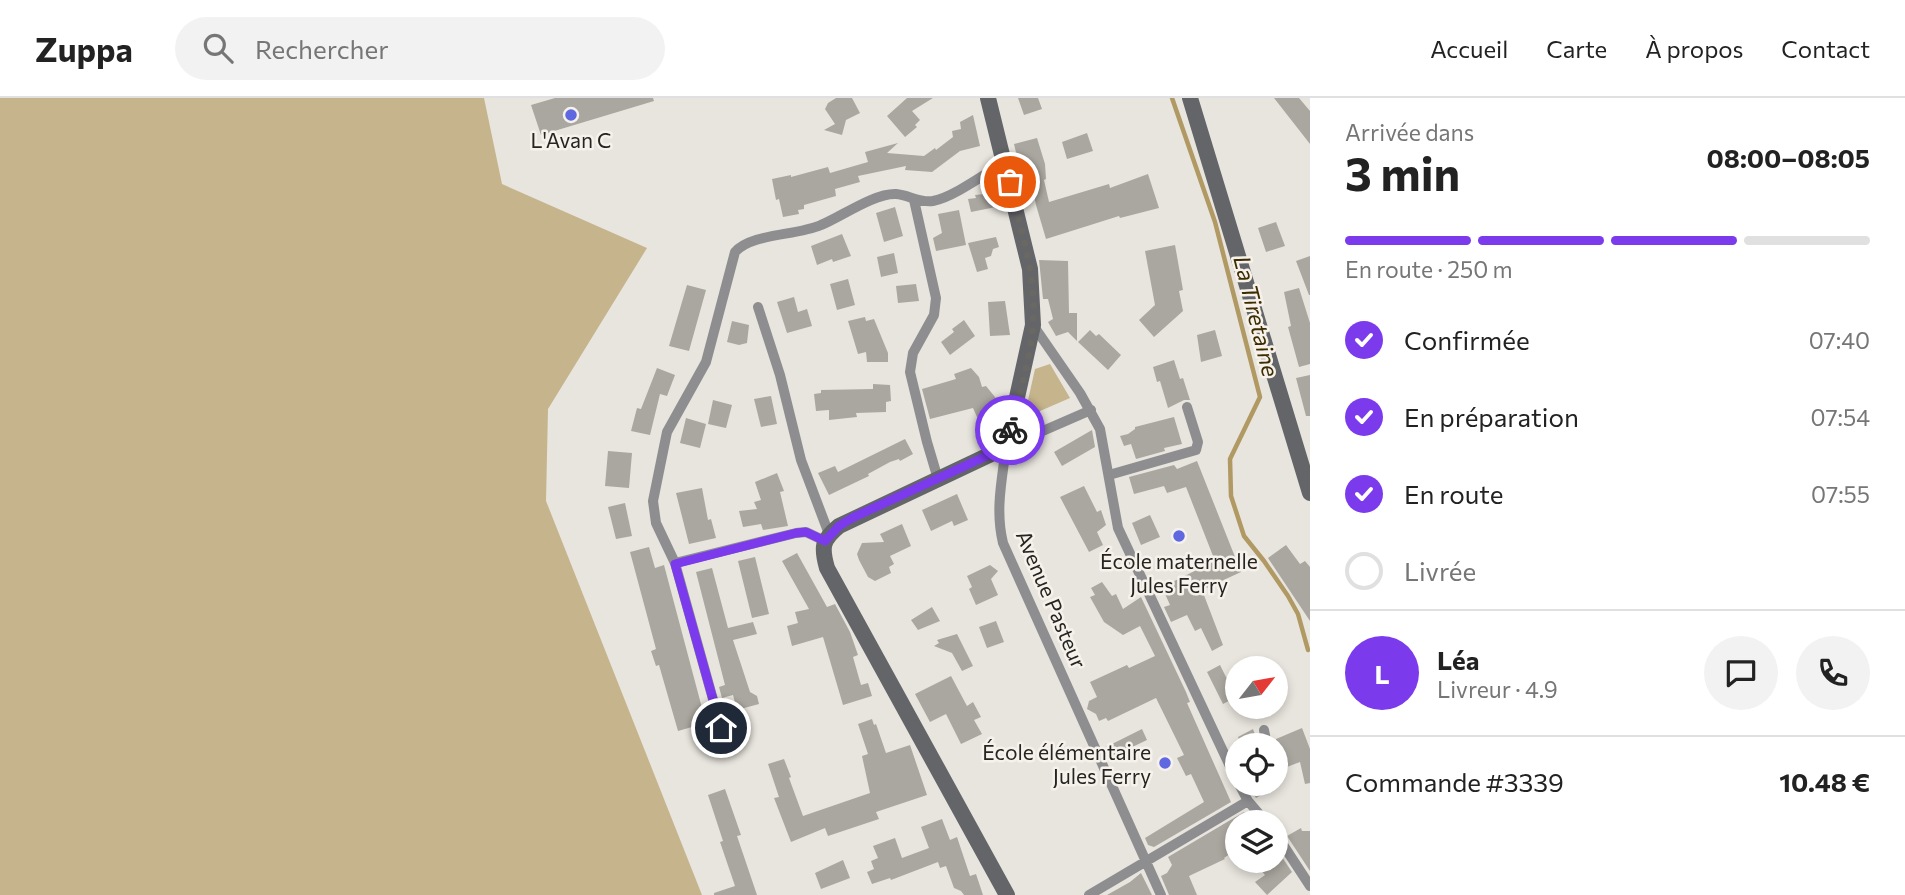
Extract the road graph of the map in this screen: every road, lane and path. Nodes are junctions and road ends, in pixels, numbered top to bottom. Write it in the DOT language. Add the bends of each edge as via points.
graph roads {
  1 [pos="988,98"];
  2 [pos="1190,98"];
  3 [pos="1005,162"];
  4 [pos="914,200"];
  5 [pos="758,307"];
  6 [pos="1033,325"];
  7 [pos="1187,407"];
  8 [pos="1091,410"];
  9 [pos="1006,447"];
  10 [pos="1108,475"];
  11 [pos="938,479"];
  12 [pos="1310,493"];
  13 [pos="827,537"];
  14 [pos="675,564"];
  15 [pos="721,728"];
  16 [pos="1264,730"];
  17 [pos="1265,733"];
  18 [pos="1225,754"];
  19 [pos="1246,796"];
  20 [pos="1248,801"];
  21 [pos="1256,810"];
  22 [pos="1288,853"];
  23 [pos="1145,863"];
  24 [pos="1310,886"];
  25 [pos="1007,895"];
  26 [pos="1089,895"];
  27 [pos="1161,895"];
  1 -- 3 [label="main road, Avenue Pasteur"];
  2 -- 12 [label="main road"];
  3 -- 4 [label="street" via="947,196"];
  3 -- 6 [label="main road, Avenue Pasteur" via="1030,269"];
  4 -- 11 [label="street" via="936,298 934,316 913,352 911,372"];
  4 -- 14 [label="street" via="896,194 877,199 820,226 749,241 735,252 706,362 667,432 653,501 656,523"];
  5 -- 13 [label="street"];
  6 -- 8 [label="street"];
  6 -- 9 [label="main road, Avenue Pasteur"];
  7 -- 10 [label="street" via="1198,442 1196,450"];
  8 -- 9 [label="street"];
  8 -- 10 [label="street" via="1100,429"];
  9 -- 11 [label="main road"];
  9 -- 23 [label="street, Avenue Pasteur" via="998,505 1003,543"];
  10 -- 18 [label="street" via="1118,528"];
  11 -- 13 [label="main road" via="852,518"];
  13 -- 14 [label="street" via="796,533"];
  13 -- 25 [label="main road" via="822,551 827,568"];
  14 -- 15 [label="street"];
  16 -- 17 [label="street"];
  19 -- 20 [label="street"];
  20 -- 21 [label="street"];
  20 -- 23 [label="street"];
  22 -- 24 [label="street"];
  23 -- 26 [label="street"];
  23 -- 27 [label="street, Avenue Pasteur"];
}
